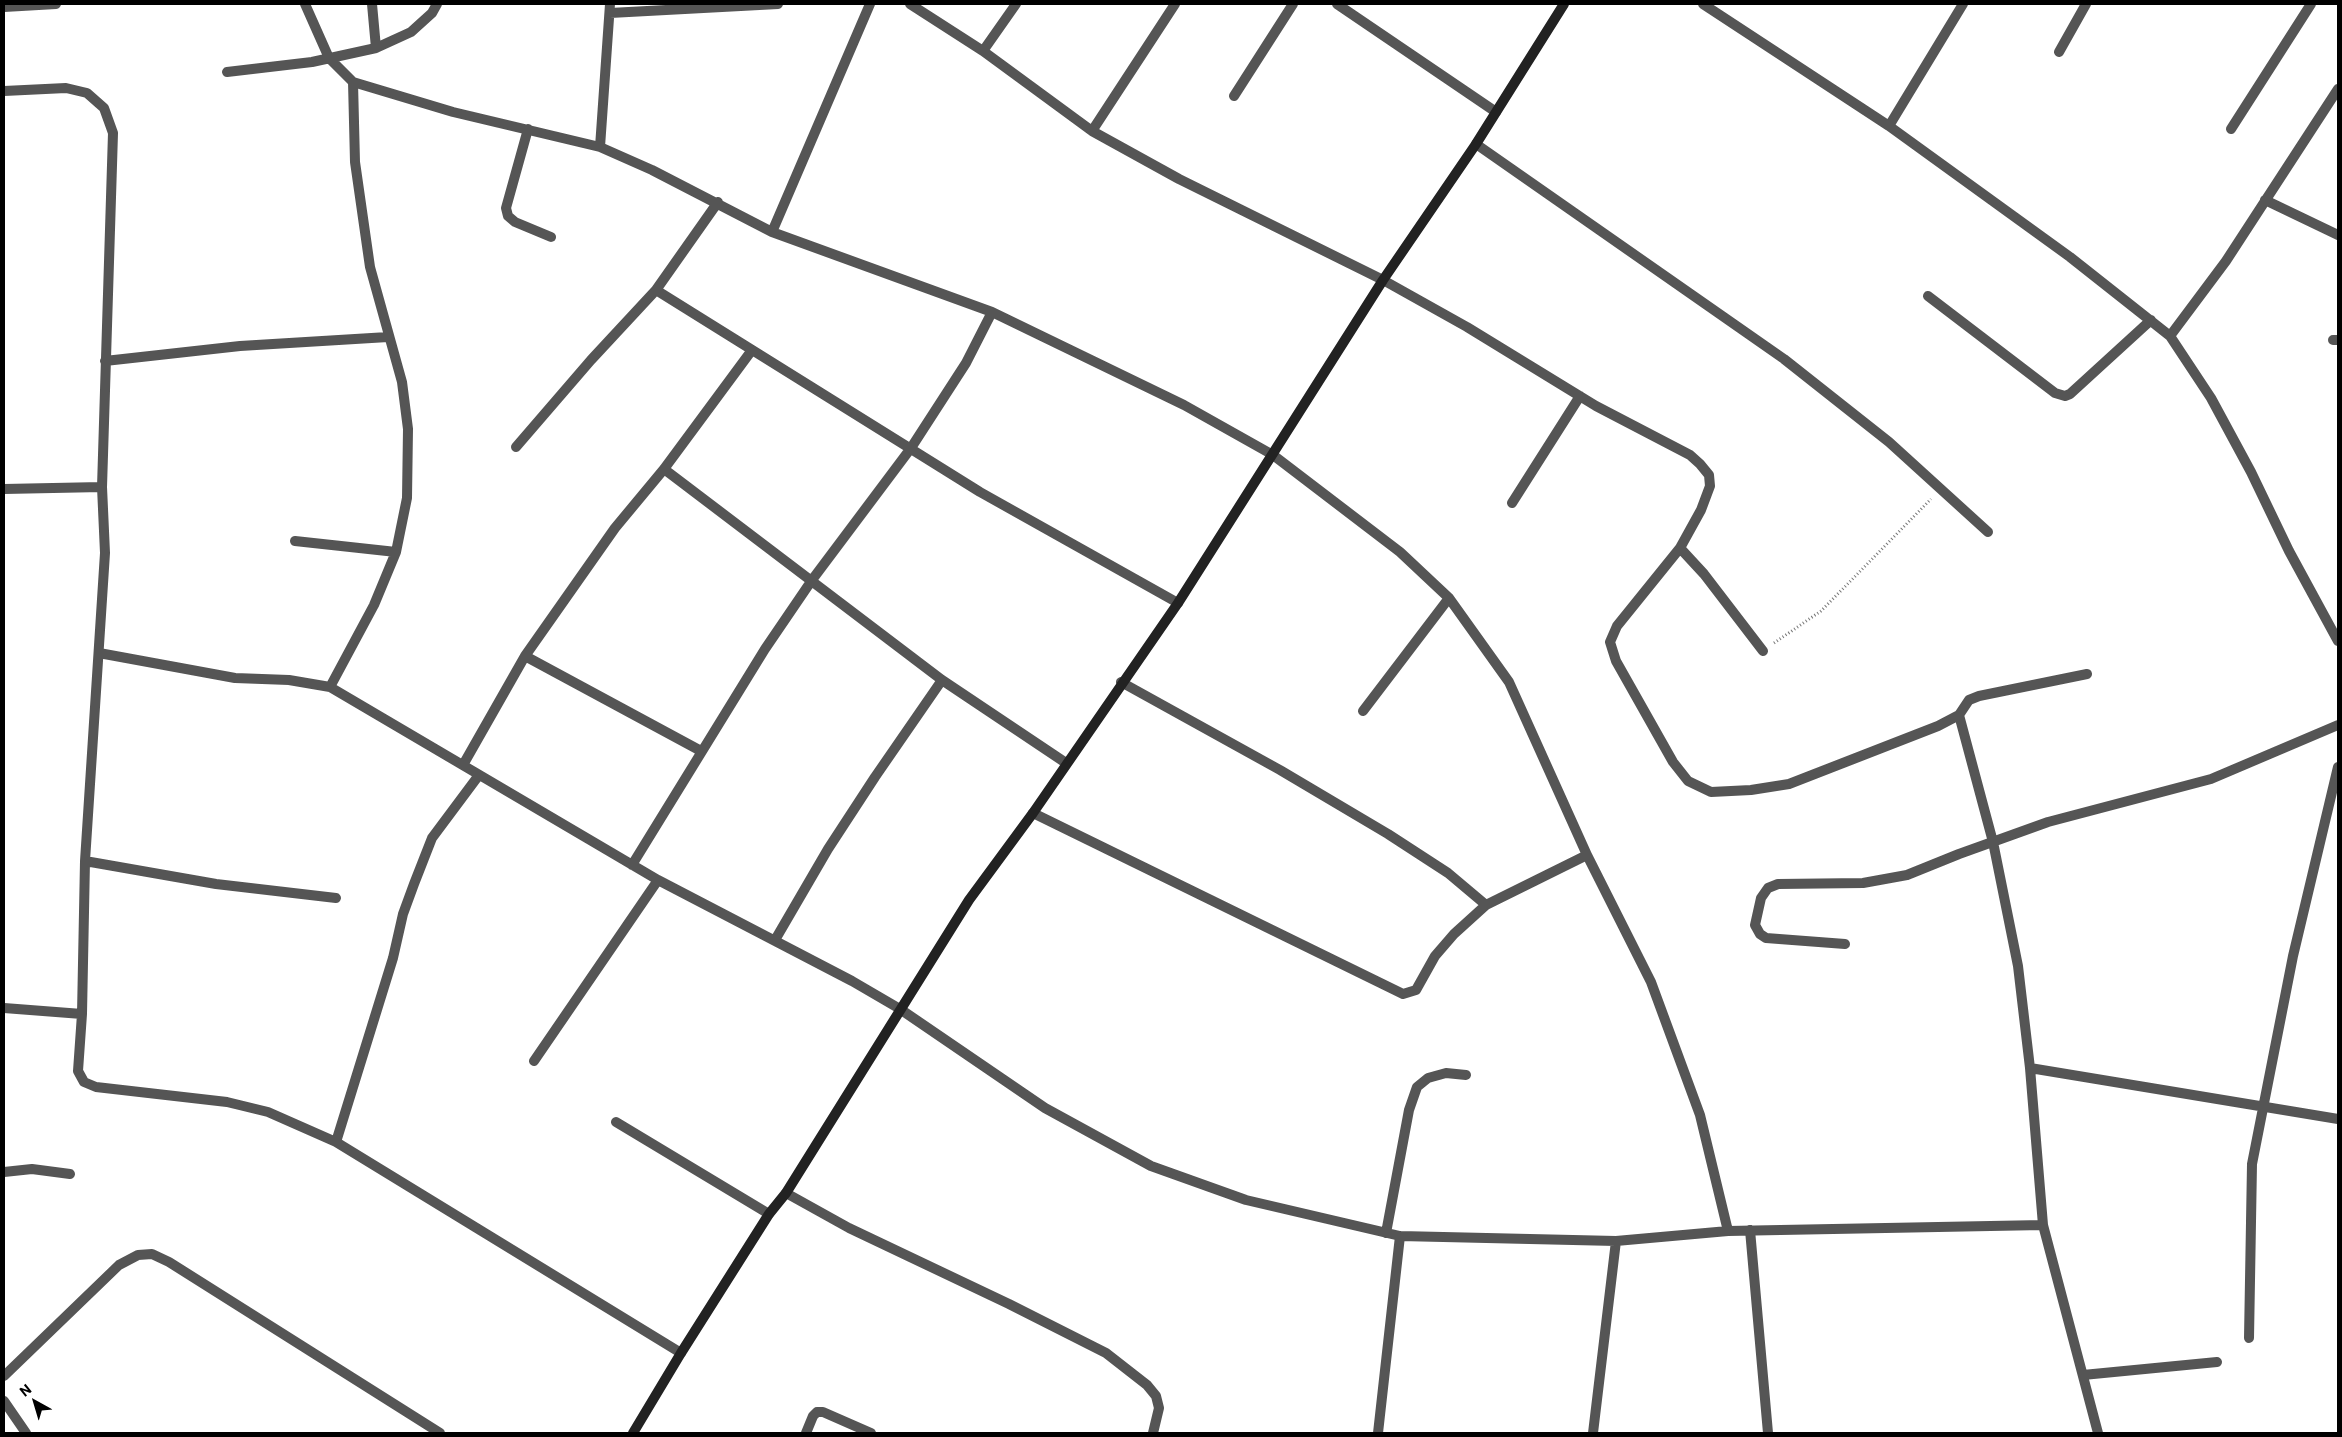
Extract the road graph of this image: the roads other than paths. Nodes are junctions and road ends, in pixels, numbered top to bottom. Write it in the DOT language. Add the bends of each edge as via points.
graph roads {
  1 [pos="56,4"];
  2 [pos="305,4"];
  3 [pos="372,4"];
  4 [pos="437,4"];
  5 [pos="778,4"];
  6 [pos="870,4"];
  7 [pos="910,4"];
  8 [pos="1016,4"];
  9 [pos="1175,4"];
  10 [pos="1293,4"];
  11 [pos="1337,4"];
  12 [pos="1564,4"];
  13 [pos="1703,4"];
  14 [pos="1963,4"];
  15 [pos="2086,4"];
  16 [pos="2311,4"];
  17 [pos="4,7"];
  18 [pos="610,8"];
  19 [pos="376,48"];
  20 [pos="983,51"];
  21 [pos="2060,52"];
  22 [pos="329,58"];
  23 [pos="227,72"];
  24 [pos="353,82"];
  25 [pos="2338,89"];
  26 [pos="4,91"];
  27 [pos="1234,96"];
  28 [pos="1496,112"];
  29 [pos="1889,126"];
  30 [pos="528,129"];
  31 [pos="2231,129"];
  32 [pos="1092,130"];
  33 [pos="1476,144"];
  34 [pos="600,147"];
  35 [pos="2265,200"];
  36 [pos="718,202"];
  37 [pos="772,232"];
  38 [pos="2338,235"];
  39 [pos="550,237"];
  40 [pos="1383,280"];
  41 [pos="656,290"];
  42 [pos="1928,296"];
  43 [pos="992,312"];
  44 [pos="2151,320"];
  45 [pos="2170,336"];
  46 [pos="388,337"];
  47 [pos="752,350"];
  48 [pos="105,361"];
  49 [pos="1580,396"];
  50 [pos="516,448"];
  51 [pos="912,448"];
  52 [pos="1273,455"];
  53 [pos="664,469"];
  54 [pos="102,487"];
  55 [pos="4,489"];
  56 [pos="1512,503"];
  57 [pos="1988,532"];
  58 [pos="295,540"];
  59 [pos="1680,548"];
  60 [pos="396,552"];
  61 [pos="812,580"];
  62 [pos="1449,598"];
  63 [pos="1178,602"];
  64 [pos="2338,641"];
  65 [pos="1763,651"];
  66 [pos="99,653"];
  67 [pos="526,656"];
  68 [pos="2087,674"];
  69 [pos="942,680"];
  70 [pos="1121,682"];
  71 [pos="330,687"];
  72 [pos="1363,711"];
  73 [pos="1959,715"];
  74 [pos="2338,724"];
  75 [pos="701,751"];
  76 [pos="1066,763"];
  77 [pos="463,765"];
  78 [pos="2338,767"];
  79 [pos="479,775"];
  80 [pos="1033,813"];
  81 [pos="1992,842"];
  82 [pos="1588,855"];
  83 [pos="86,861"];
  84 [pos="632,865"];
  85 [pos="658,880"];
  86 [pos="336,898"];
  87 [pos="1486,905"];
  88 [pos="775,940"];
  89 [pos="1845,944"];
  90 [pos="4,1008"];
  91 [pos="900,1009"];
  92 [pos="82,1014"];
  93 [pos="534,1061"];
  94 [pos="2030,1068"];
  95 [pos="1466,1075"];
  96 [pos="2264,1106"];
  97 [pos="2338,1119"];
  98 [pos="616,1122"];
  99 [pos="336,1142"];
  100 [pos="4,1172"];
  101 [pos="70,1174"];
  102 [pos="786,1193"];
  103 [pos="769,1214"];
  104 [pos="2043,1225"];
  105 [pos="1750,1230"];
  106 [pos="1728,1231"];
  107 [pos="1386,1232"];
  108 [pos="1400,1236"];
  109 [pos="1616,1241"];
  110 [pos="2249,1338"];
  111 [pos="682,1353"];
  112 [pos="2217,1362"];
  113 [pos="2083,1375"];
  114 [pos="4,1376"];
  115 [pos="4,1401"];
  116 [pos="26,1433"];
  117 [pos="440,1433"];
  118 [pos="633,1433"];
  119 [pos="806,1433"];
  120 [pos="871,1433"];
  121 [pos="1153,1433"];
  122 [pos="1378,1433"];
  123 [pos="1593,1433"];
  124 [pos="1768,1433"];
  125 [pos="2098,1433"];
  1 -- 17 [label="street"];
  2 -- 22 [label="street"];
  3 -- 19 [label="street"];
  4 -- 19 [label="street" via="411,32"];
  5 -- 18 [label="street"];
  6 -- 37 [label="street"];
  7 -- 20 [label="street"];
  8 -- 20 [label="street"];
  9 -- 32 [label="street"];
  10 -- 27 [label="street"];
  11 -- 28 [label="street"];
  12 -- 28 [label="street"];
  13 -- 29 [label="street"];
  14 -- 29 [label="street"];
  15 -- 21 [label="street"];
  16 -- 31 [label="street"];
  18 -- 34 [label="street"];
  19 -- 22 [label="street"];
  20 -- 32 [label="street"];
  22 -- 23 [label="street"];
  22 -- 24 [label="street"];
  24 -- 30 [label="street" via="453,112"];
  24 -- 46 [label="street" via="356,170 370,267"];
  25 -- 35 [label="street"];
  26 -- 48 [label="street" via="66,88 87,93 104,108 113,133"];
  28 -- 33 [label="street"];
  29 -- 44 [label="street"];
  30 -- 34 [label="street"];
  30 -- 39 [label="street" via="506,208 508,216 515,222"];
  32 -- 40 [label="street" via="1188,183"];
  33 -- 40 [label="street"];
  33 -- 57 [label="street" via="1784,359 1889,442"];
  34 -- 36 [label="street"];
  35 -- 38 [label="street"];
  35 -- 45 [label="street" via="2226,261"];
  36 -- 37 [label="street"];
  36 -- 41 [label="street"];
  37 -- 43 [label="street"];
  40 -- 49 [label="street"];
  40 -- 52 [label="street"];
  41 -- 47 [label="street"];
  41 -- 50 [label="street"];
  42 -- 44 [label="street" via="2056,393 2065,396"];
  43 -- 51 [label="street" via="966,363"];
  43 -- 52 [label="street" via="1176,401"];
  44 -- 45 [label="street"];
  45 -- 64 [label="street" via="2212,398"];
  46 -- 48 [label="street" via="240,346"];
  46 -- 60 [label="street" via="402,382 408,429 407,498"];
  47 -- 51 [label="street"];
  47 -- 53 [label="street"];
  48 -- 54 [label="street"];
  49 -- 56 [label="street"];
  49 -- 59 [label="street" via="1690,455 1709,475 1710,486 1702,510"];
  51 -- 61 [label="street"];
  51 -- 63 [label="street" via="980,492"];
  52 -- 62 [label="street" via="1400,552"];
  52 -- 63 [label="street"];
  53 -- 61 [label="street"];
  53 -- 67 [label="street" via="615,528"];
  54 -- 55 [label="street"];
  54 -- 66 [label="street" via="105,553"];
  58 -- 60 [label="street"];
  59 -- 65 [label="street"];
  59 -- 73 [label="street" via="1622,619 1610,642 1616,661 1673,762 1688,781 1711,792 1789,784 1912,738"];
  60 -- 71 [label="street" via="374,605"];
  61 -- 69 [label="street"];
  61 -- 75 [label="street"];
  62 -- 72 [label="street"];
  62 -- 82 [label="street" via="1509,682"];
  63 -- 70 [label="street"];
  66 -- 71 [label="street" via="234,678 289,680"];
  66 -- 83 [label="street"];
  67 -- 75 [label="street"];
  67 -- 77 [label="street"];
  68 -- 73 [label="street" via="1979,696 1969,700"];
  69 -- 76 [label="street"];
  69 -- 88 [label="street" via="828,849"];
  70 -- 76 [label="street"];
  70 -- 87 [label="street" via="1388,834 1448,873"];
  71 -- 77 [label="street"];
  73 -- 81 [label="street"];
  74 -- 81 [label="street" via="2210,779 2048,822"];
  75 -- 84 [label="street"];
  76 -- 80 [label="street"];
  77 -- 79 [label="street"];
  78 -- 96 [label="street" via="2292,956"];
  79 -- 84 [label="street"];
  79 -- 99 [label="street" via="432,838 414,884"];
  80 -- 87 [label="street" via="1403,994 1416,990 1435,956"];
  80 -- 91 [label="street" via="969,900"];
  81 -- 89 [label="street" via="1908,875 1863,883 1778,884 1768,888 1761,898 1755,925 1766,938"];
  81 -- 94 [label="street" via="2018,966"];
  82 -- 87 [label="street"];
  82 -- 106 [label="street" via="1651,982 1700,1115"];
  83 -- 86 [label="street" via="216,884"];
  83 -- 92 [label="street"];
  84 -- 85 [label="street"];
  85 -- 88 [label="street"];
  85 -- 93 [label="street"];
  88 -- 91 [label="street"];
  90 -- 92 [label="street"];
  91 -- 102 [label="street"];
  91 -- 107 [label="street" via="1045,1108 1151,1166 1246,1200"];
  92 -- 99 [label="street" via="78,1071 84,1082 96,1087 227,1102 268,1112"];
  94 -- 96 [label="street"];
  94 -- 104 [label="street"];
  95 -- 107 [label="street" via="1446,1073 1428,1078 1417,1087 1406,1126"];
  96 -- 97 [label="street"];
  96 -- 110 [label="street" via="2250,1187"];
  98 -- 103 [label="street"];
  99 -- 111 [label="street"];
  100 -- 101 [label="street" via="32,1169"];
  102 -- 103 [label="street"];
  102 -- 121 [label="street" via="849,1228 1106,1353 1156,1396 1159,1408"];
  103 -- 111 [label="street"];
  104 -- 105 [label="street"];
  104 -- 113 [label="street"];
  105 -- 106 [label="street"];
  105 -- 124 [label="street"];
  106 -- 109 [label="street"];
  107 -- 108 [label="street"];
  108 -- 109 [label="street"];
  108 -- 122 [label="street"];
  109 -- 123 [label="street"];
  111 -- 118 [label="street"];
  112 -- 113 [label="street"];
  113 -- 125 [label="street"];
  114 -- 117 [label="street" via="119,1265 138,1255 152,1254"];
  115 -- 116 [label="street"];
  119 -- 120 [label="street" via="813,1416 823,1412"];
}
